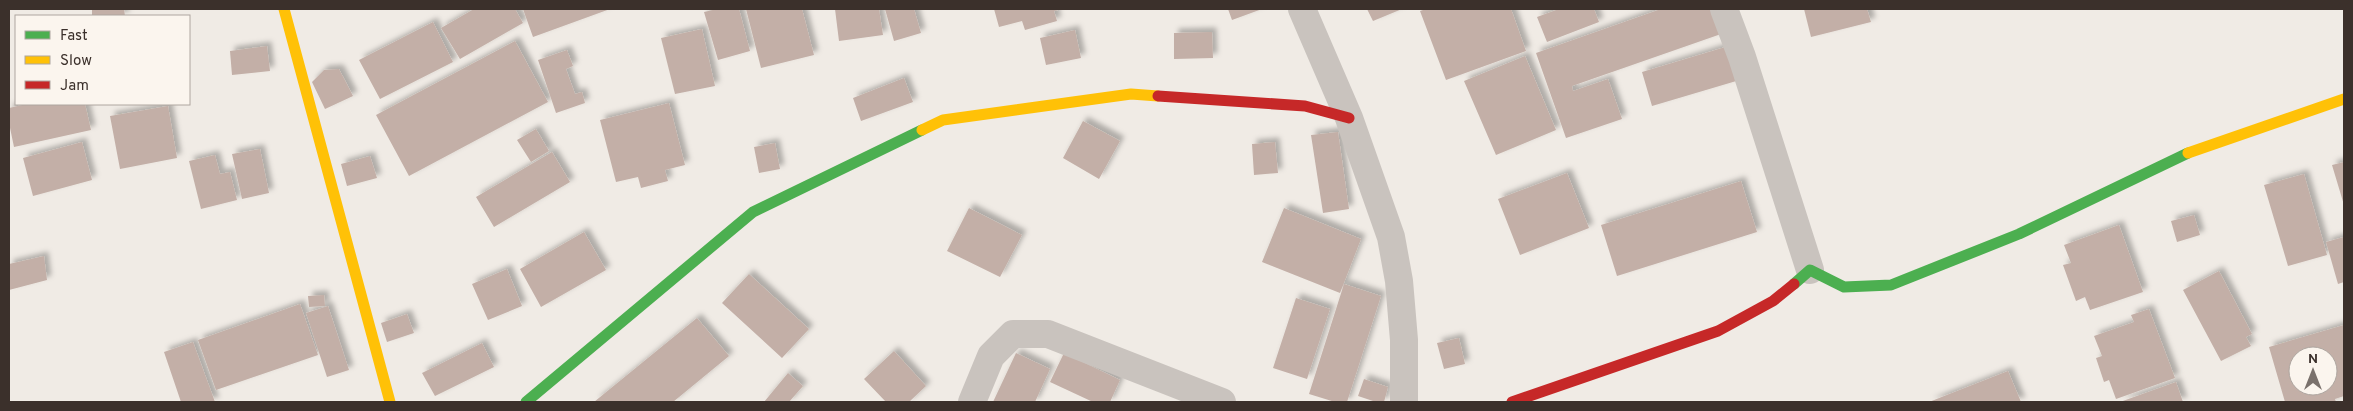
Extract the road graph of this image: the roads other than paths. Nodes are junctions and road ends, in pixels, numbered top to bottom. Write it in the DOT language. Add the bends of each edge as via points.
graph roads {
  1 [pos="284,9"];
  2 [pos="1302,9"];
  3 [pos="1724,9"];
  4 [pos="2344,100"];
  5 [pos="1349,118"];
  6 [pos="1810,270"];
  7 [pos="390,402"];
  8 [pos="526,402"];
  9 [pos="972,402"];
  10 [pos="1222,402"];
  11 [pos="1404,402"];
  12 [pos="1512,402"];
  1 -- 7 [label="street"];
  2 -- 5 [label="street"];
  3 -- 6 [label="street"];
  4 -- 6 [label="street" via="2193,150 2019,234 1891,285 1844,287"];
  5 -- 8 [label="street" via="1306,106 1131,94 943,120 753,212"];
  5 -- 11 [label="street" via="1391,237 1399,281"];
  6 -- 12 [label="street" via="1773,301 1718,331"];
  9 -- 10 [label="street" via="991,356 1013,334 1048,334"];
}
